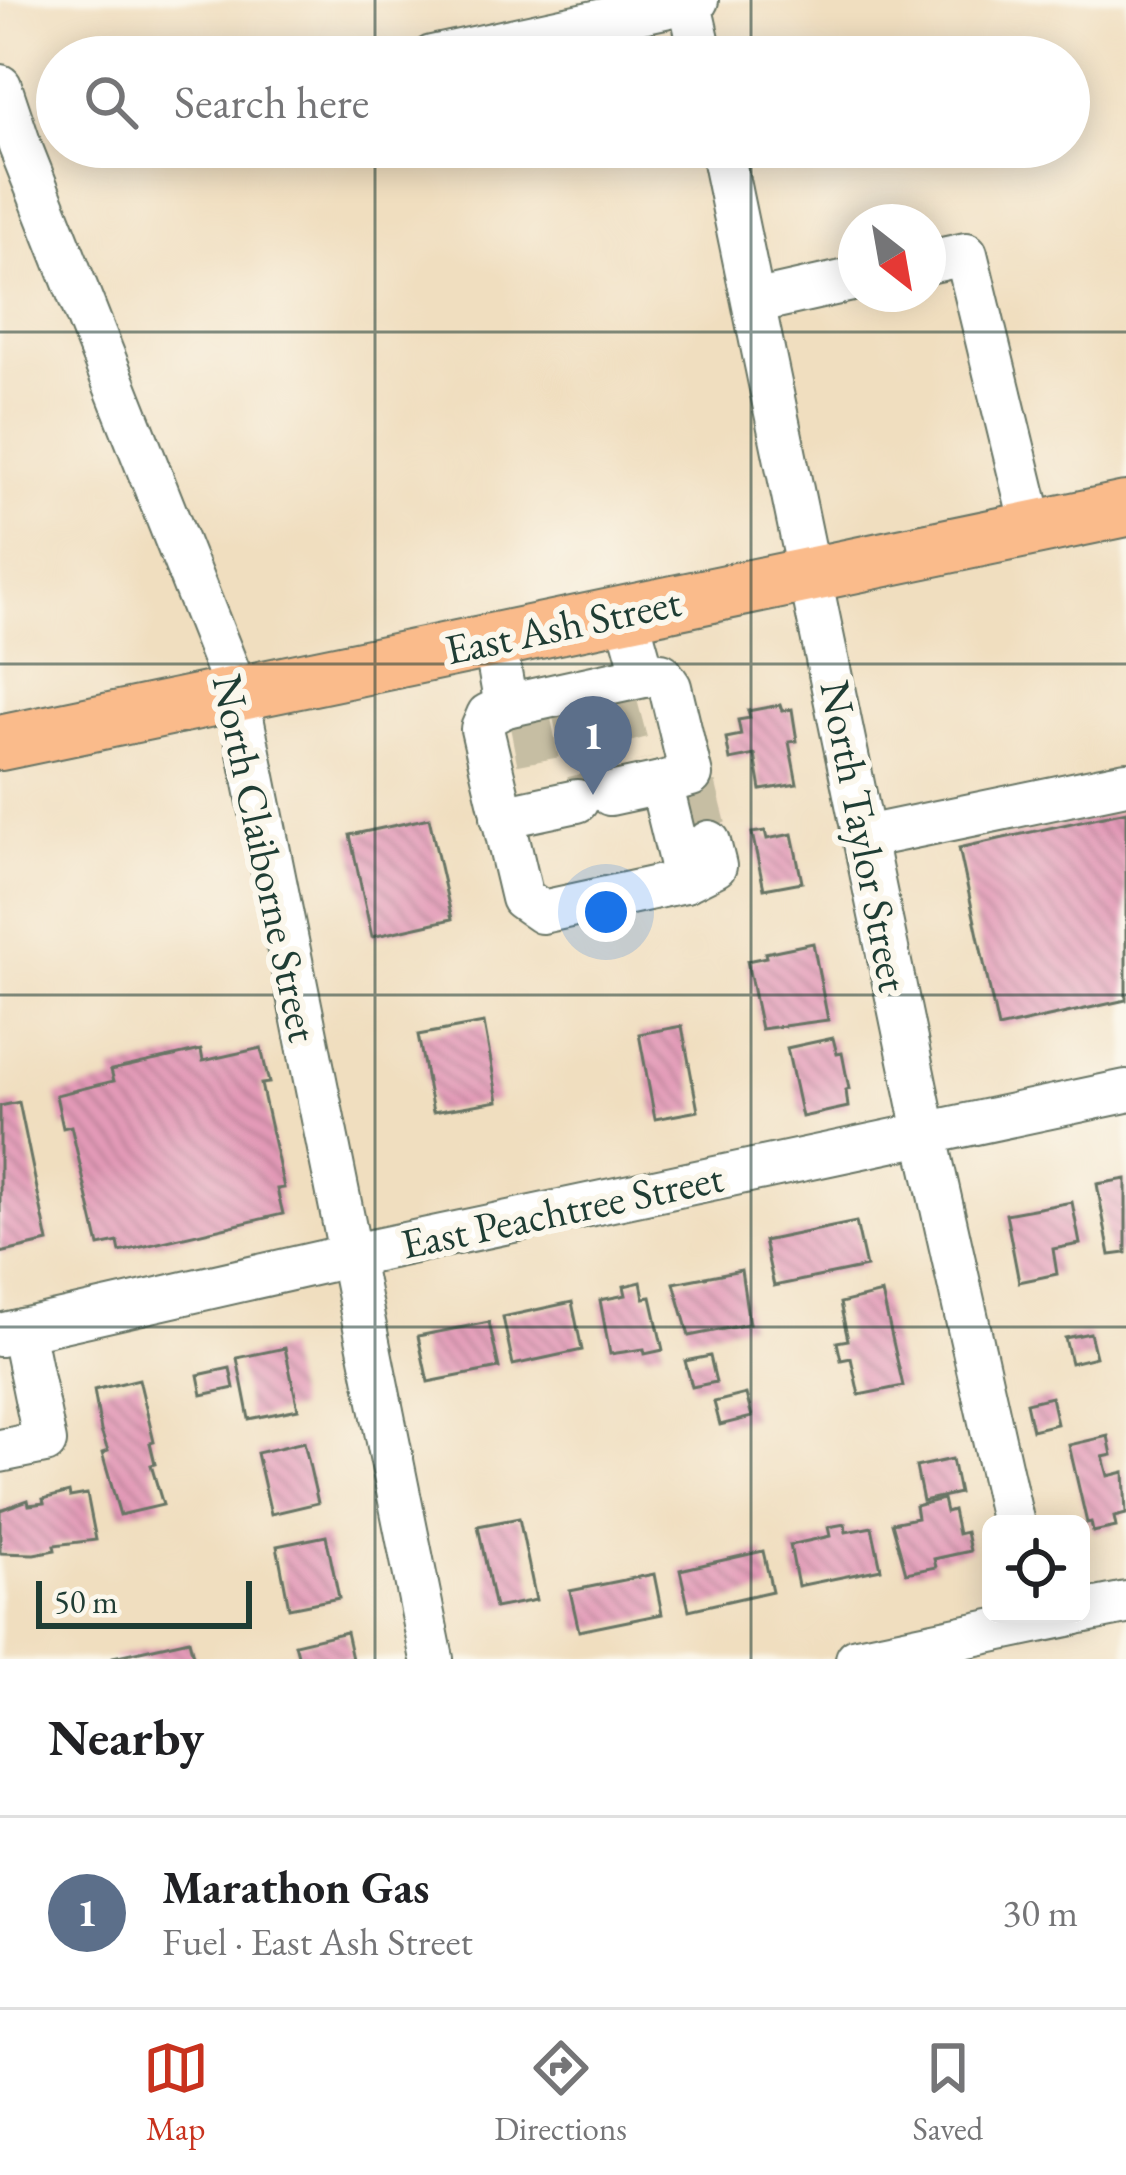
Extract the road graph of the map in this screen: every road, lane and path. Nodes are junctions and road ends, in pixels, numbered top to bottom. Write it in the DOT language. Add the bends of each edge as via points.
graph roads {
  1 [pos="692,0"];
  2 [pos="528,36"];
  3 [pos="698,36"];
  4 [pos="0,86"];
  5 [pos="26,144"];
  6 [pos="725,168"];
  7 [pos="946,258"];
  8 [pos="838,282"];
  9 [pos="754,302"];
  10 [pos="1126,509"];
  11 [pos="1033,529"];
  12 [pos="812,574"];
  13 [pos="626,612"];
  14 [pos="494,639"];
  15 [pos="624,687"];
  16 [pos="237,693"];
  17 [pos="521,709"];
  18 [pos="0,743"];
  19 [pos="1126,783"];
  20 [pos="622,787"];
  21 [pos="502,817"];
  22 [pos="866,837"];
  23 [pos="709,842"];
  24 [pos="685,881"];
  25 [pos="1126,1091"];
  26 [pos="925,1132"];
  27 [pos="348,1256"];
  28 [pos="11,1332"];
  29 [pos="0,1451"];
  30 [pos="1011,1515"];
  31 [pos="1126,1603"];
  32 [pos="1053,1624"];
  33 [pos="432,1659"];
  34 [pos="857,1659"];
  1 -- 2 [label="street"];
  1 -- 3 [label="street"];
  4 -- 5 [label="street, North Claiborne Street"];
  5 -- 16 [label="street, North Claiborne Street"];
  6 -- 9 [label="street, North Taylor Street"];
  7 -- 11 [label="street" via="966,254"];
  8 -- 9 [label="street"];
  9 -- 12 [label="street, North Taylor Street"];
  10 -- 11 [label="main road, East Ash Street"];
  11 -- 12 [label="main road, East Ash Street"];
  12 -- 13 [label="main road, East Ash Street"];
  12 -- 22 [label="street, North Taylor Street"];
  13 -- 14 [label="main road, East Ash Street"];
  13 -- 15 [label="street"];
  14 -- 16 [label="main road, East Ash Street"];
  14 -- 17 [label="street"];
  15 -- 17 [label="street"];
  15 -- 20 [label="street" via="661,674 670,687"];
  16 -- 18 [label="main road, East Ash Street"];
  16 -- 27 [label="street, North Claiborne Street"];
  17 -- 21 [label="street" via="488,715 482,730"];
  19 -- 22 [label="street"];
  20 -- 21 [label="street"];
  20 -- 24 [label="street"];
  21 -- 24 [label="street" via="522,898 542,912"];
  22 -- 26 [label="street, North Taylor Street"];
  23 -- 24 [label="street" via="715,866"];
  25 -- 26 [label="street, East Peachtree Street"];
  26 -- 27 [label="street, East Peachtree Street"];
  26 -- 30 [label="street, North Taylor Street"];
  27 -- 28 [label="street, East Peachtree Street"];
  27 -- 33 [label="street, North Claiborne Street"];
  28 -- 29 [label="street" via="45,1442"];
  31 -- 32 [label="street"];
  32 -- 34 [label="street"];
}
